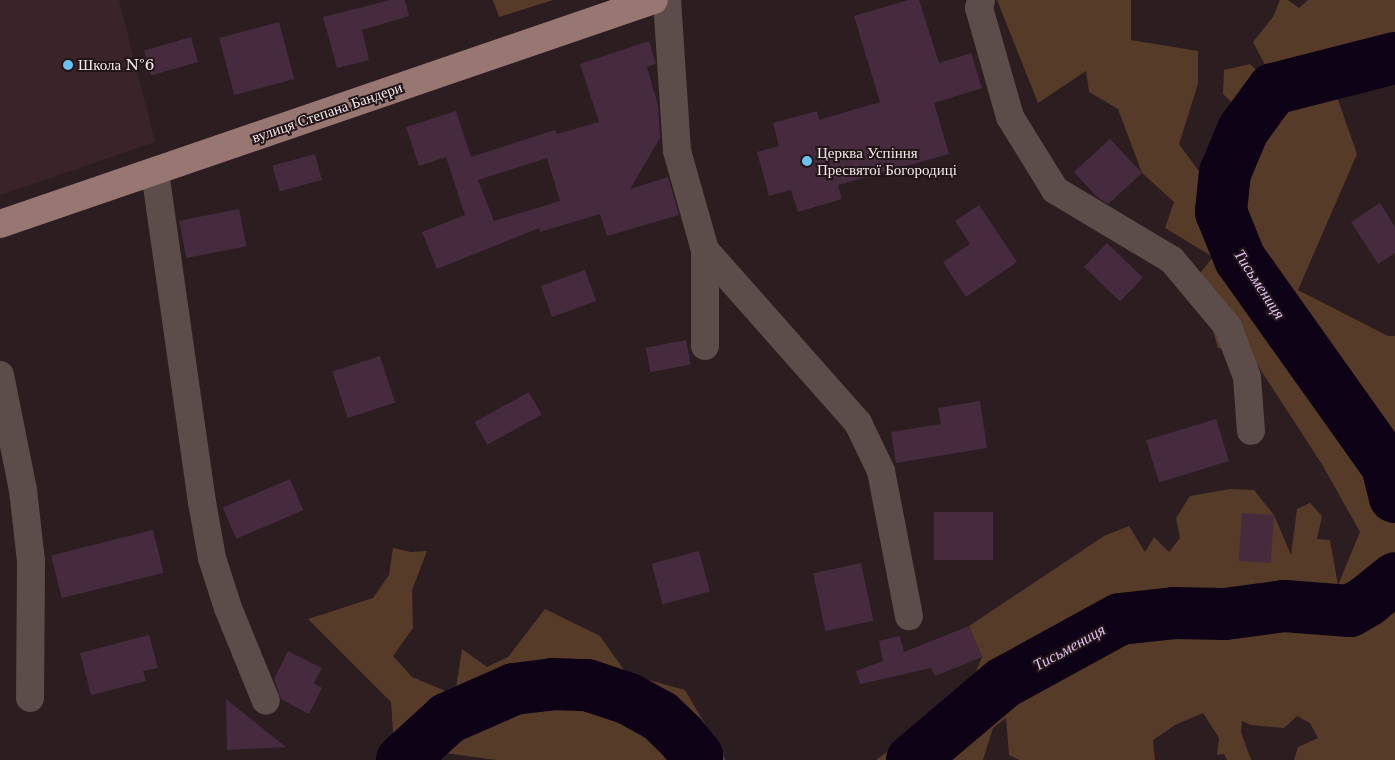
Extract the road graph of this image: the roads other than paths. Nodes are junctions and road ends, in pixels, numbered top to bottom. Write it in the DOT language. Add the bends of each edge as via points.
graph roads {
  1 [pos="654,0"];
  2 [pos="667,0"];
  3 [pos="981,0"];
  4 [pos="155,172"];
  5 [pos="0,224"];
  6 [pos="705,250"];
  7 [pos="705,346"];
  8 [pos="0,375"];
  9 [pos="1250,431"];
  10 [pos="909,616"];
  11 [pos="30,698"];
  12 [pos="266,701"];
  1 -- 4 [label="main road, вулиця Степана Бандери"];
  2 -- 6 [label="lane" via="677,151"];
  3 -- 9 [label="lane" via="979,8 1010,117 1055,190 1172,260 1228,327 1247,378"];
  4 -- 5 [label="main road, вулиця Степана Бандери"];
  4 -- 12 [label="lane" via="212,558 228,608"];
  6 -- 7 [label="lane"];
  6 -- 10 [label="lane" via="858,423 881,471"];
  8 -- 11 [label="lane" via="23,490 31,561"];
}
